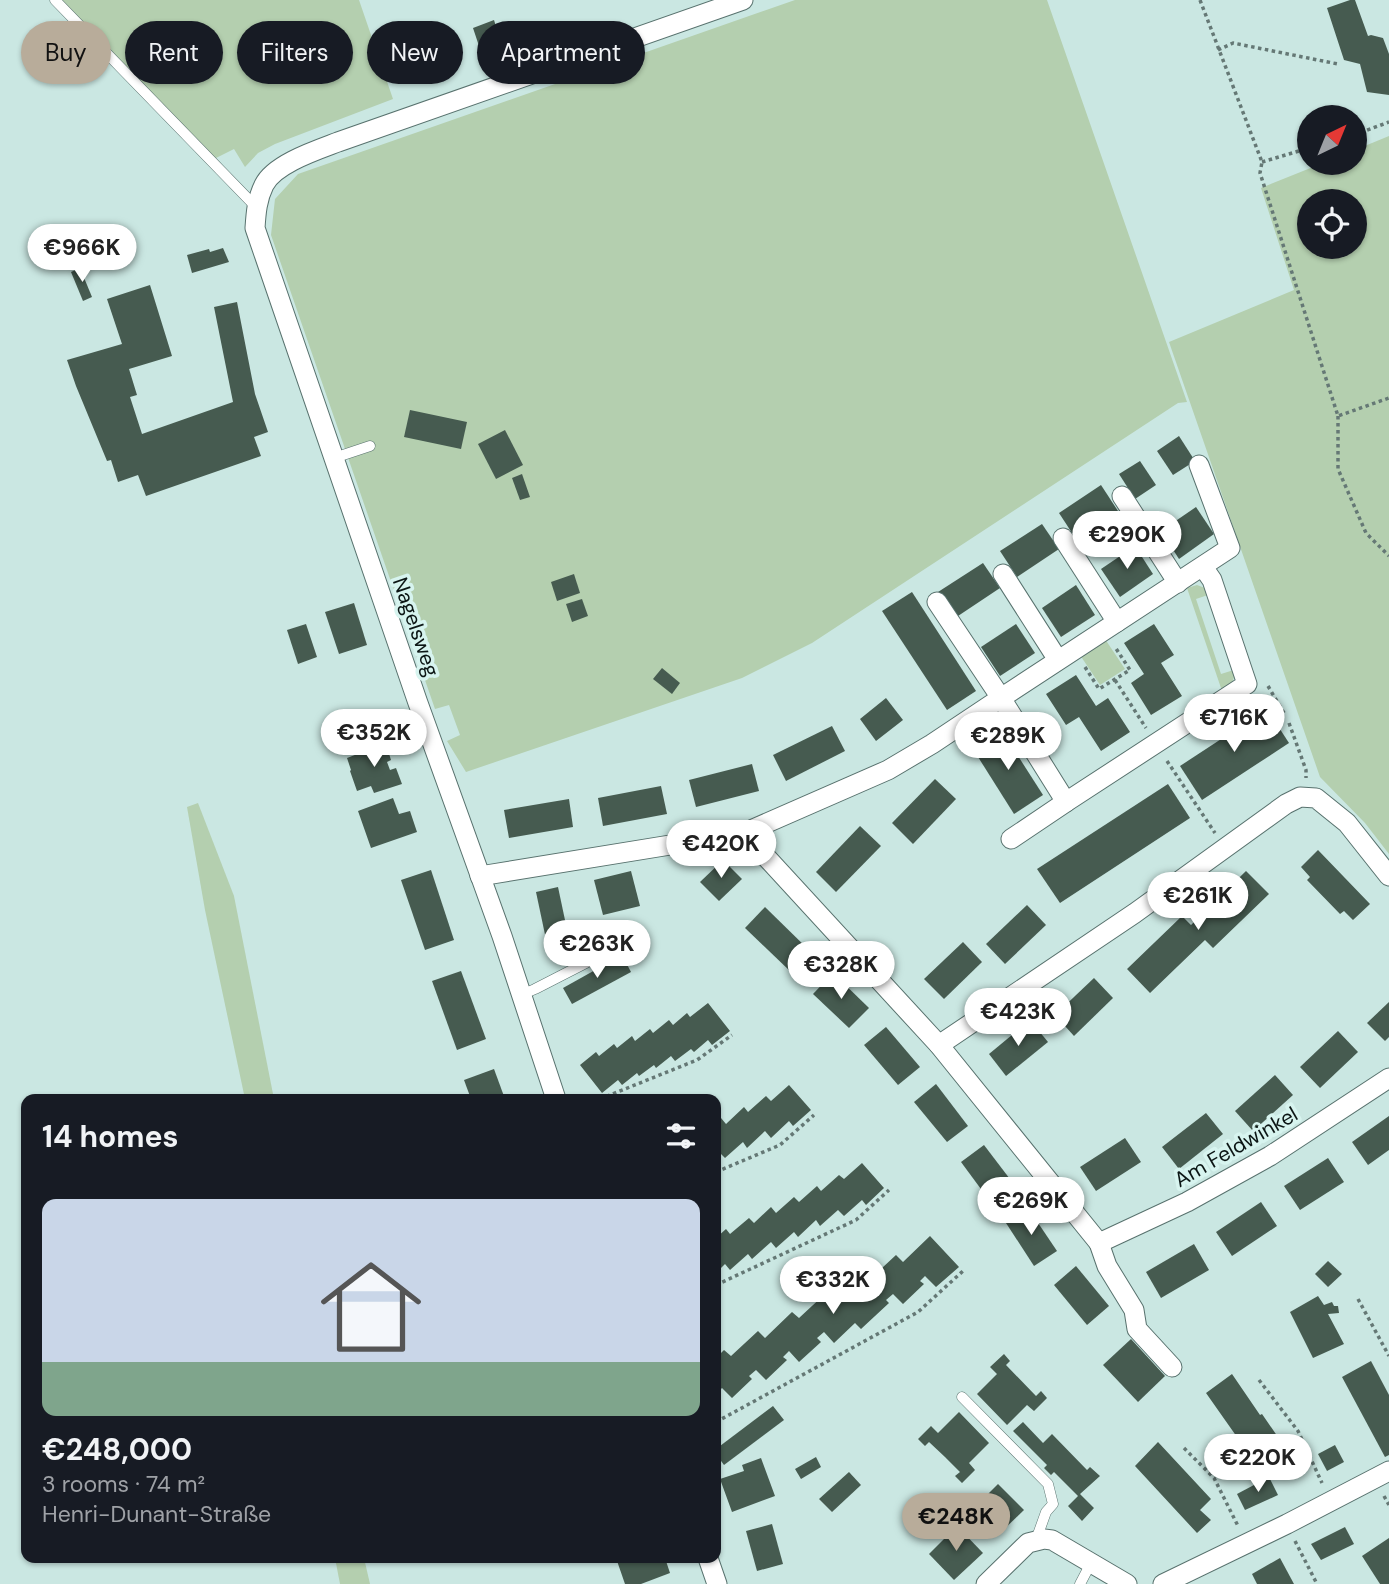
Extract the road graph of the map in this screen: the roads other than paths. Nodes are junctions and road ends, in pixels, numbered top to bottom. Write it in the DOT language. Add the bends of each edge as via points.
graph roads {
  1 [pos="55,0"];
  2 [pos="739,1"];
  3 [pos="256,207"];
  4 [pos="370,446"];
  5 [pos="334,458"];
  6 [pos="1199,465"];
  7 [pos="1122,496"];
  8 [pos="1063,538"];
  9 [pos="1203,567"];
  10 [pos="1003,574"];
  11 [pos="1178,583"];
  12 [pos="937,603"];
  13 [pos="1111,626"];
  14 [pos="1066,655"];
  15 [pos="1001,698"];
  16 [pos="1066,802"];
  17 [pos="744,833"];
  18 [pos="1011,839"];
  19 [pos="480,876"];
  20 [pos="1389,876"];
  21 [pos="613,949"];
  22 [pos="520,995"];
  23 [pos="939,1045"];
  24 [pos="1389,1078"];
  25 [pos="554,1094"];
  26 [pos="1100,1243"];
  27 [pos="1172,1367"];
  28 [pos="962,1397"];
  29 [pos="1389,1471"];
  30 [pos="1036,1541"];
  31 [pos="710,1563"];
  32 [pos="1091,1563"];
  33 [pos="717,1584"];
  34 [pos="986,1584"];
  35 [pos="1080,1584"];
  36 [pos="1127,1584"];
  37 [pos="1163,1584"];
  1 -- 3 [label="lane"];
  2 -- 3 [label="street" via="288,162 265,182"];
  3 -- 5 [label="street, Nagelsweg" via="255,228"];
  4 -- 5 [label="lane"];
  5 -- 19 [label="street, Nagelsweg"];
  6 -- 9 [label="street" via="1230,548"];
  7 -- 11 [label="street"];
  8 -- 13 [label="street"];
  9 -- 11 [label="street"];
  9 -- 16 [label="street" via="1212,580 1247,684"];
  10 -- 14 [label="street"];
  11 -- 13 [label="street"];
  12 -- 15 [label="street"];
  13 -- 14 [label="street"];
  14 -- 15 [label="street"];
  15 -- 16 [label="street"];
  15 -- 17 [label="street" via="888,770"];
  16 -- 18 [label="street"];
  17 -- 19 [label="street"];
  17 -- 23 [label="street"];
  19 -- 22 [label="street, Nagelsweg"];
  20 -- 23 [label="street" via="1347,823 1311,798 1300,797"];
  21 -- 22 [label="lane"];
  22 -- 25 [label="street, Nagelsweg"];
  23 -- 26 [label="street"];
  24 -- 26 [label="street, Am Feldwinkel" via="1270,1156"];
  26 -- 27 [label="street" via="1107,1266 1134,1310 1137,1329"];
  28 -- 30 [label="lane" via="1048,1484 1053,1504"];
  29 -- 37 [label="street"];
  30 -- 32 [label="street" via="1052,1540"];
  30 -- 34 [label="street" via="1028,1543"];
  31 -- 33 [label="street"];
  32 -- 35 [label="lane"];
  32 -- 36 [label="street"];
}
